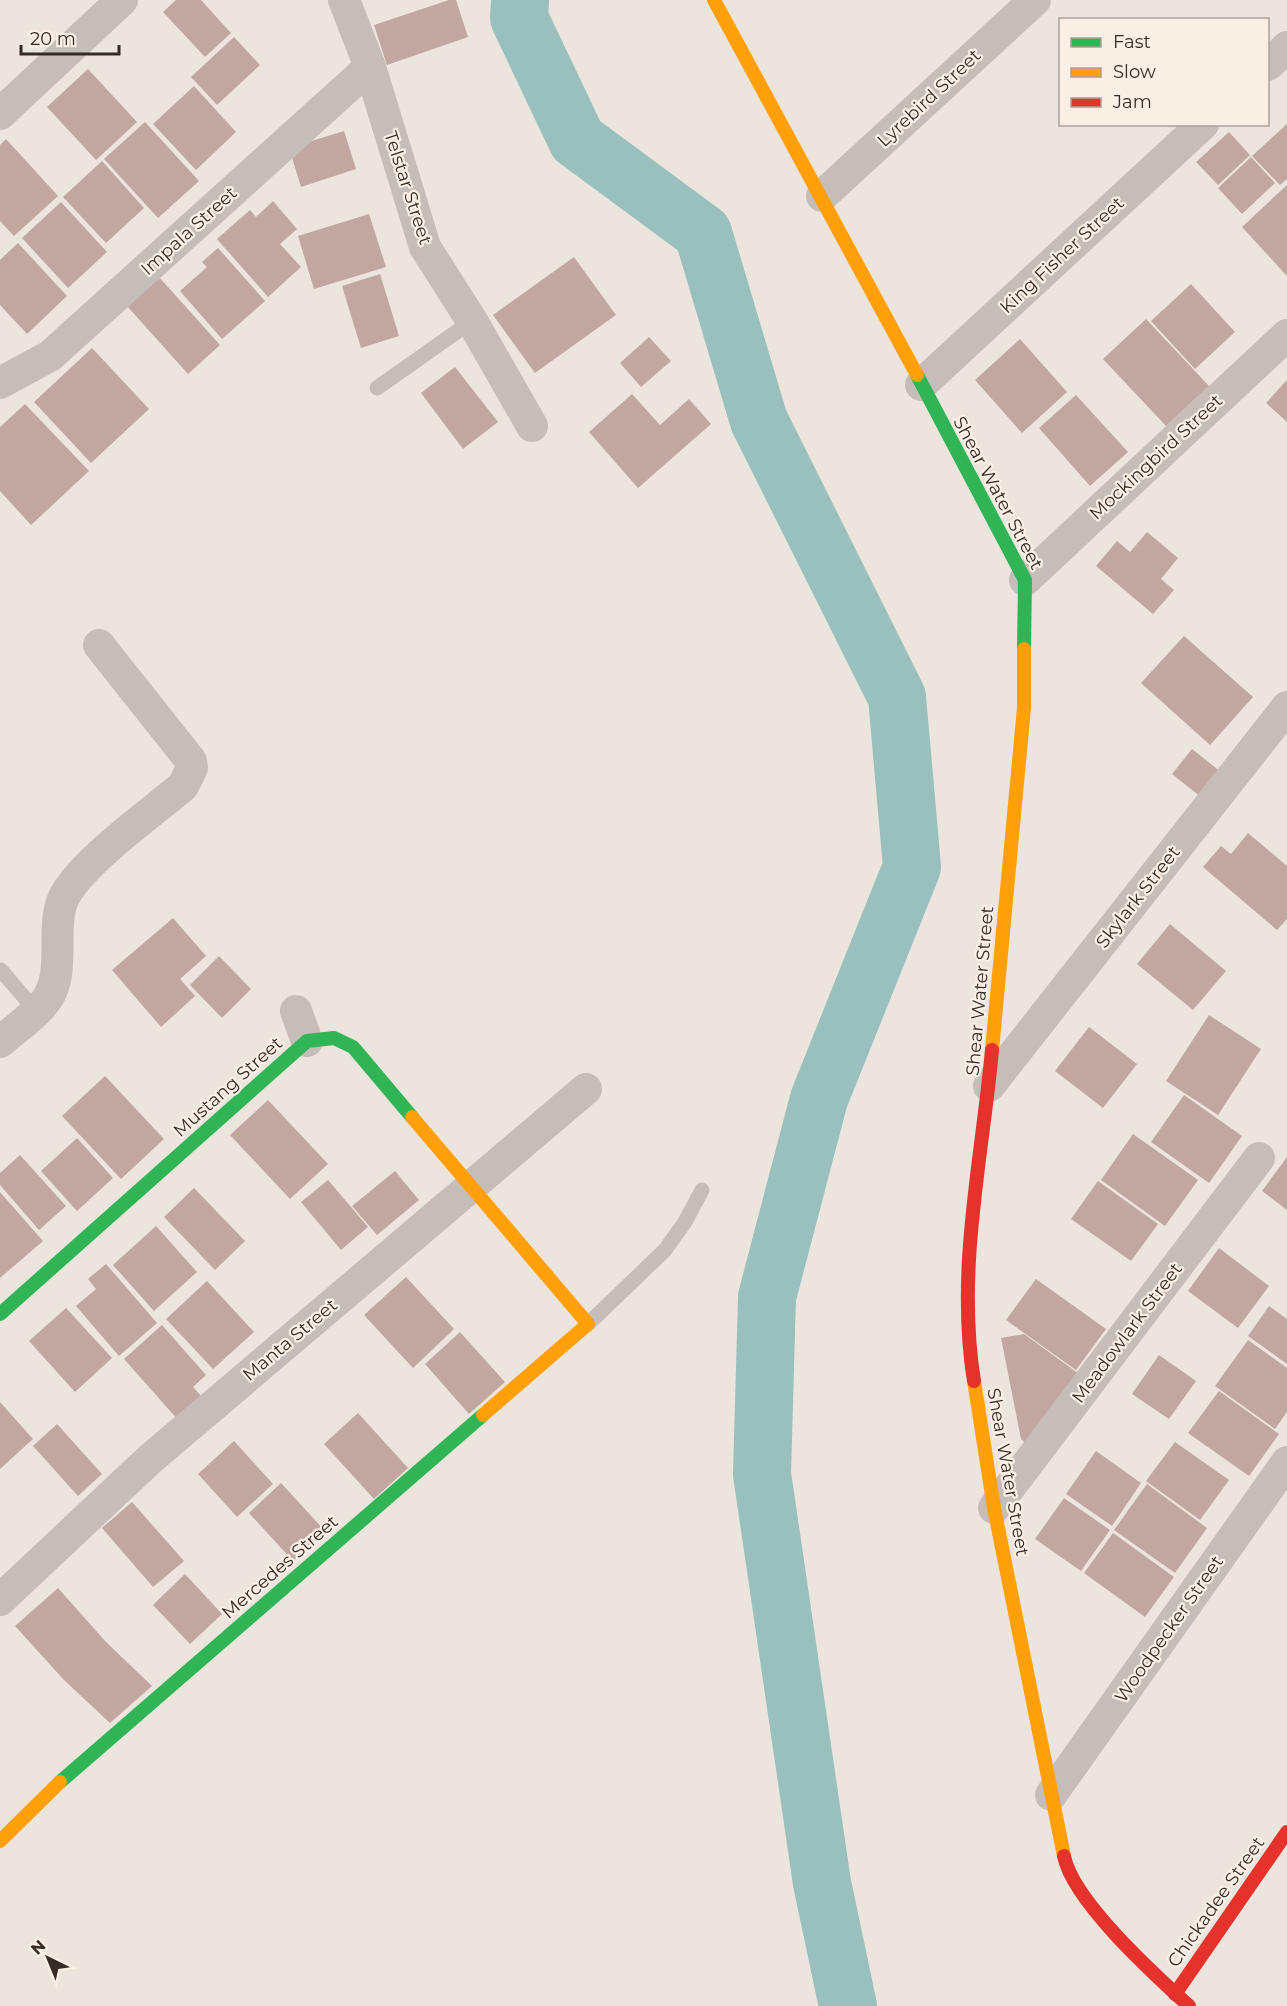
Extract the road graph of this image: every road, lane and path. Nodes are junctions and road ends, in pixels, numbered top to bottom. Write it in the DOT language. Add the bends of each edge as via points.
graph roads {
  1 [pos="122,0"];
  2 [pos="344,0"];
  3 [pos="1035,0"];
  4 [pos="720,2"];
  5 [pos="1287,47"];
  6 [pos="1269,64"];
  7 [pos="370,67"];
  8 [pos="0,114"];
  9 [pos="1201,126"];
  10 [pos="822,196"];
  11 [pos="472,321"];
  12 [pos="1287,335"];
  13 [pos="0,383"];
  14 [pos="921,385"];
  15 [pos="377,388"];
  16 [pos="532,426"];
  17 [pos="1025,580"];
  18 [pos="99,645"];
  19 [pos="1287,707"];
  20 [pos="1,970"];
  21 [pos="36,1011"];
  22 [pos="296,1011"];
  23 [pos="307,1041"];
  24 [pos="0,1042"];
  25 [pos="989,1086"];
  26 [pos="586,1089"];
  27 [pos="1258,1158"];
  28 [pos="470,1188"];
  29 [pos="702,1190"];
  30 [pos="0,1314"];
  31 [pos="588,1324"];
  32 [pos="1287,1462"];
  33 [pos="994,1508"];
  34 [pos="0,1600"];
  35 [pos="1051,1795"];
  36 [pos="1287,1832"];
  37 [pos="0,1842"];
  38 [pos="1176,1994"];
  39 [pos="1189,2006"];
  1 -- 8 [label="street"];
  2 -- 7 [label="street, Telstar Street"];
  3 -- 10 [label="street, Lyrebird Street"];
  4 -- 10 [label="street, Shear Water Street"];
  5 -- 6 [label="street"];
  7 -- 11 [label="street, Telstar Street" via="425,247"];
  7 -- 13 [label="street, Impala Street" via="50,356"];
  9 -- 14 [label="street, King Fisher Street"];
  10 -- 14 [label="street, Shear Water Street"];
  11 -- 15 [label="lane"];
  11 -- 16 [label="street, Telstar Street"];
  12 -- 17 [label="street, Mockingbird Street"];
  14 -- 17 [label="street, Shear Water Street"];
  17 -- 25 [label="street, Shear Water Street" via="1024,708"];
  18 -- 21 [label="street" via="191,760 192,768 183,786 81,873 64,898 56,976 48,998"];
  19 -- 25 [label="street, Skylark Street"];
  20 -- 21 [label="lane"];
  21 -- 24 [label="street"];
  22 -- 23 [label="street"];
  23 -- 28 [label="street, Mustang Street" via="334,1038 352,1047"];
  23 -- 30 [label="street, Mustang Street"];
  25 -- 33 [label="street, Shear Water Street" via="966,1282 969,1350"];
  26 -- 28 [label="street, Manta Street"];
  27 -- 33 [label="street, Meadowlark Street"];
  28 -- 31 [label="street, Mustang Street"];
  28 -- 34 [label="street, Manta Street" via="149,1460"];
  29 -- 31 [label="lane" via="665,1250"];
  31 -- 37 [label="street, Mercedes Street" via="63,1779"];
  32 -- 35 [label="street, Woodpecker Street"];
  33 -- 35 [label="street, Shear Water Street"];
  35 -- 38 [label="street, Shear Water Street" via="1066,1868 1086,1899"];
  36 -- 38 [label="street, Chickadee Street"];
  38 -- 39 [label="street, Shear Water Street"];
}
